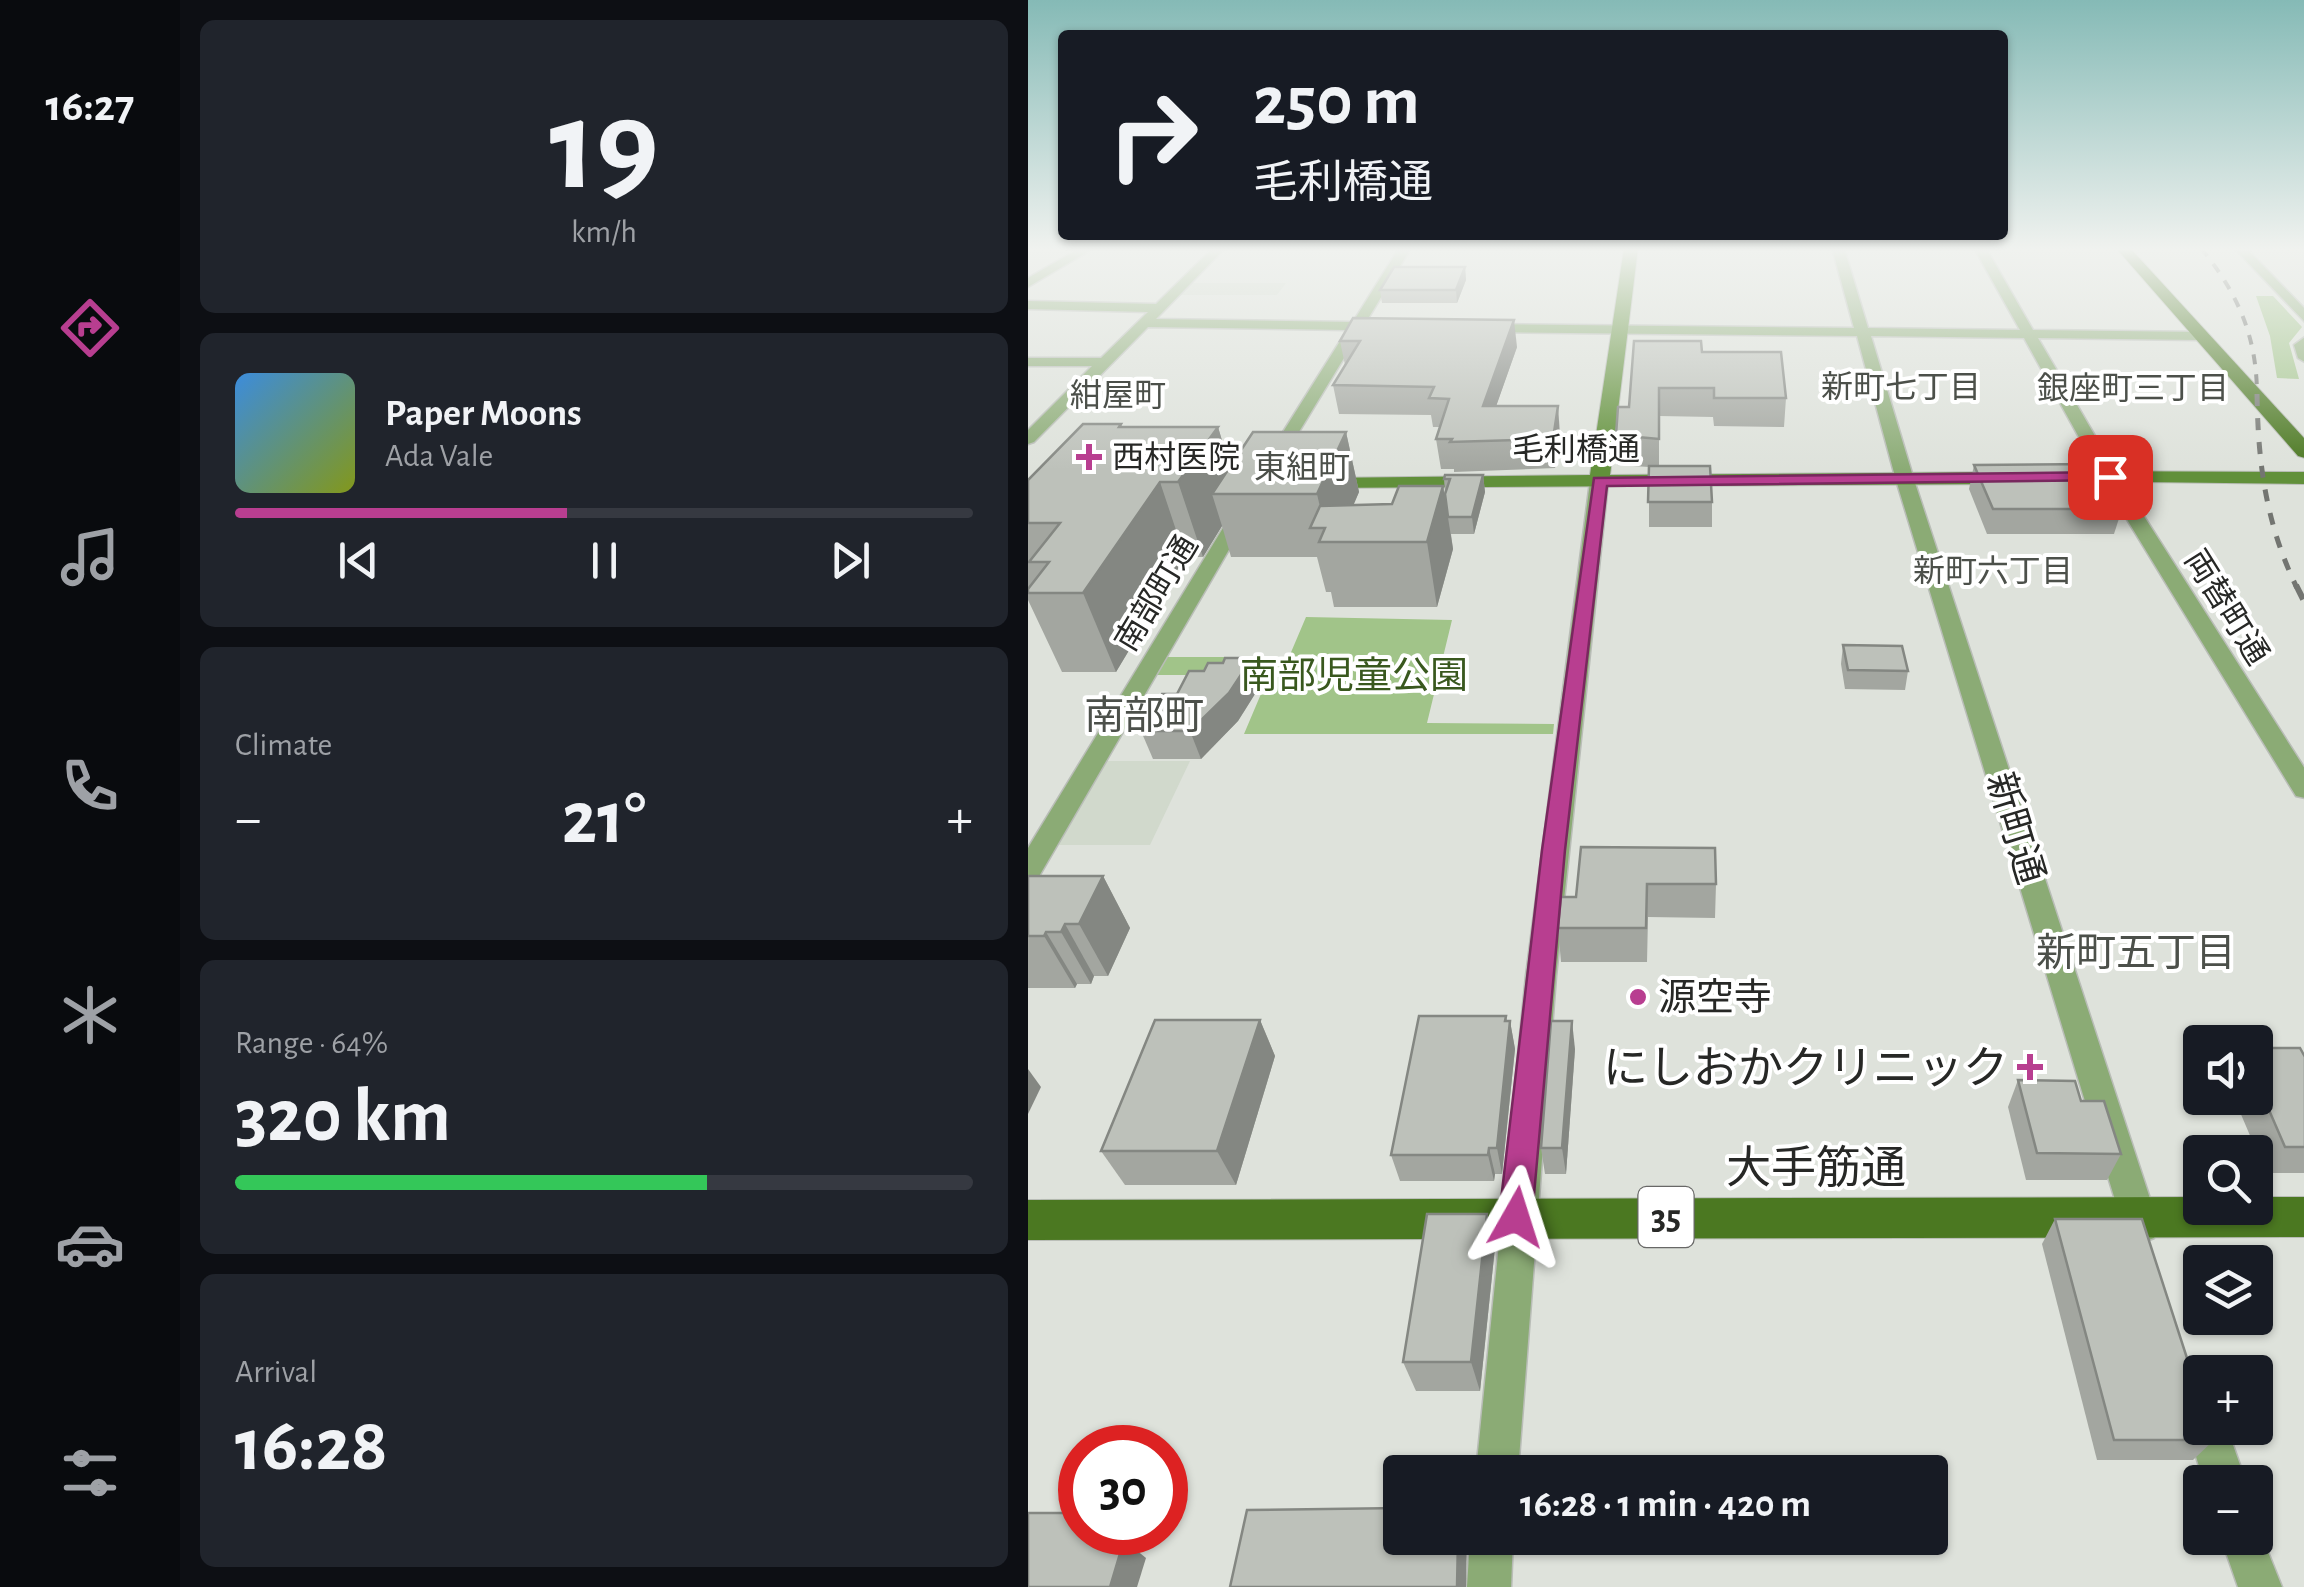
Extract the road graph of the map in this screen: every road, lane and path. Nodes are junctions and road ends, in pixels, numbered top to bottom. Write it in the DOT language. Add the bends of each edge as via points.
graph roads {
  1 [pos="1359,322"];
  2 [pos="1623,322"];
  3 [pos="1859,322"];
  4 [pos="2024,322"];
  5 [pos="2188,322"];
  6 [pos="1144,323"];
  7 [pos="1356,326"];
  8 [pos="1393,326"];
  9 [pos="1466,328"];
  10 [pos="1622,330"];
  11 [pos="1862,332"];
  12 [pos="2031,334"];
  13 [pos="2200,336"];
  14 [pos="2304,341"];
  15 [pos="2304,358"];
  16 [pos="1028,362"];
  17 [pos="1106,362"];
  18 [pos="1028,440"];
  19 [pos="2304,452"];
  20 [pos="2110,477"];
  21 [pos="2304,478"];
  22 [pos="1904,480"];
  23 [pos="1600,482"];
  24 [pos="1298,484"];
  25 [pos="2304,790"];
  26 [pos="1028,871"];
  27 [pos="1516,1217"];
  28 [pos="2138,1217"];
  29 [pos="2304,1217"];
  30 [pos="1028,1220"];
  31 [pos="2152,1259"];
  32 [pos="1497,1455"];
  33 [pos="1491,1555"];
  34 [pos="2249,1555"];
  35 [pos="1489,1587"];
  36 [pos="2260,1587"];
  1 -- 7 [label="street, 南部町通"];
  2 -- 10 [label="street"];
  3 -- 11 [label="street, 新町通"];
  4 -- 12 [label="street, 両替町通"];
  5 -- 13 [label="main road"];
  6 -- 7 [label="street"];
  6 -- 17 [label="street"];
  7 -- 8 [label="street"];
  7 -- 26 [label="street, 南部町通"];
  9 -- 10 [label="street"];
  10 -- 11 [label="street"];
  10 -- 23 [label="street"];
  11 -- 12 [label="street"];
  11 -- 22 [label="street, 新町通"];
  12 -- 13 [label="street"];
  12 -- 20 [label="street, 両替町通"];
  13 -- 19 [label="main road"];
  14 -- 15 [label="street"];
  16 -- 17 [label="street"];
  17 -- 18 [label="street"];
  20 -- 21 [label="street, 毛利橋通"];
  20 -- 22 [label="street, 毛利橋通"];
  20 -- 25 [label="street, 両替町通"];
  22 -- 23 [label="street, 毛利橋通"];
  22 -- 28 [label="street, 新町通"];
  23 -- 24 [label="street, 毛利橋通"];
  23 -- 27 [label="street"];
  27 -- 28 [label="main road, 大手筋通 / 35"];
  27 -- 30 [label="main road, 大手筋通 / 35"];
  27 -- 32 [label="street"];
  28 -- 29 [label="main road, 大手筋通 / 35"];
  28 -- 31 [label="street, 新町通"];
  33 -- 35 [label="street"];
  34 -- 36 [label="street"];
}
